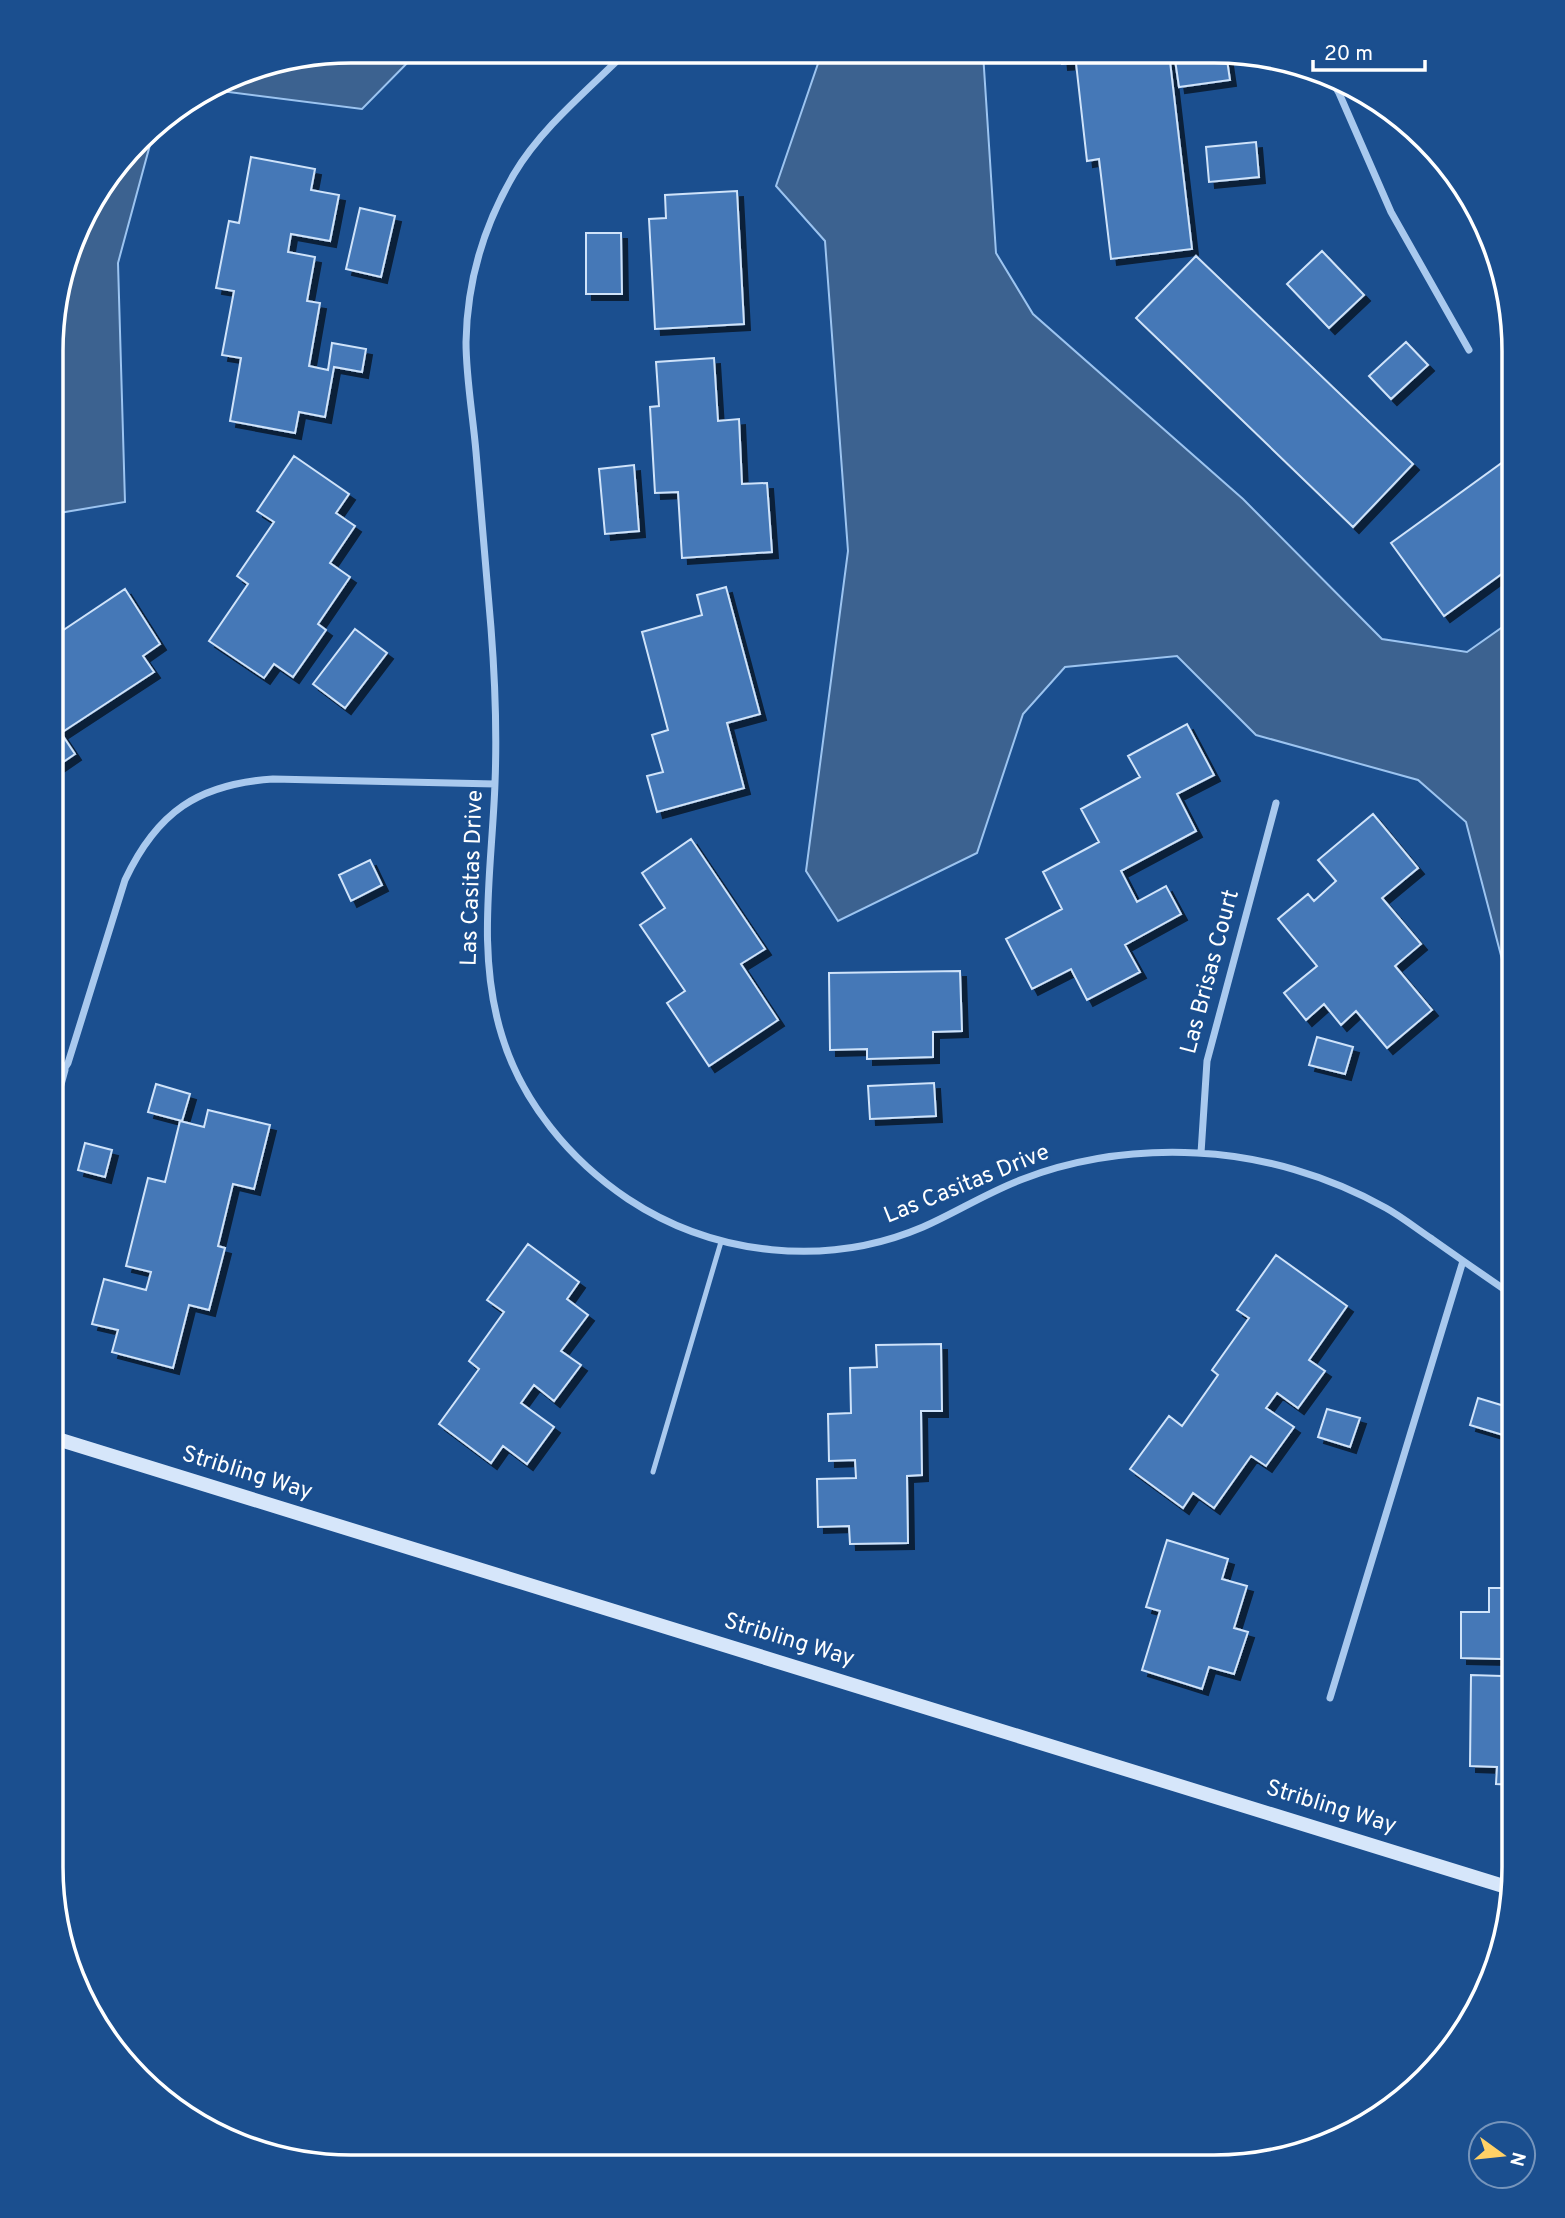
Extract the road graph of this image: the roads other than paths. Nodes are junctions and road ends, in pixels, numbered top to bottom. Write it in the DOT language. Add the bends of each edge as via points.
graph roads {
  1 [pos="615,63"];
  2 [pos="1338,92"];
  3 [pos="1469,350"];
  4 [pos="495,784"];
  5 [pos="1276,803"];
  6 [pos="68,1063"];
  7 [pos="63,1070"];
  8 [pos="63,1081"];
  9 [pos="1201,1153"];
  10 [pos="721,1242"];
  11 [pos="1463,1261"];
  12 [pos="1502,1288"];
  13 [pos="63,1441"];
  14 [pos="653,1472"];
  15 [pos="1330,1698"];
  16 [pos="1501,1885"];
  1 -- 4 [label="street, Las Casitas Drive" via="549,128 517,169 482,240 470,291 466,343 493,653"];
  2 -- 3 [label="street" via="1391,212"];
  4 -- 6 [label="street" via="246,780 194,798 152,833 125,880"];
  4 -- 10 [label="street, Las Casitas Drive" via="486,932 489,984 511,1060 535,1106 567,1147 605,1184 671,1224"];
  5 -- 9 [label="street, Las Brisas Court" via="1206,1061"];
  6 -- 7 [label="street"];
  6 -- 8 [label="lane"];
  9 -- 10 [label="street, Las Casitas Drive" via="1148,1152 1087,1160 1028,1177 920,1228 870,1244 825,1251 773,1251"];
  9 -- 11 [label="street, Las Casitas Drive" via="1272,1163 1329,1181 1387,1209"];
  10 -- 14 [label="lane"];
  11 -- 12 [label="street, Las Casitas Drive"];
  11 -- 15 [label="street"];
  13 -- 16 [label="street, Stribling Way"];
}
